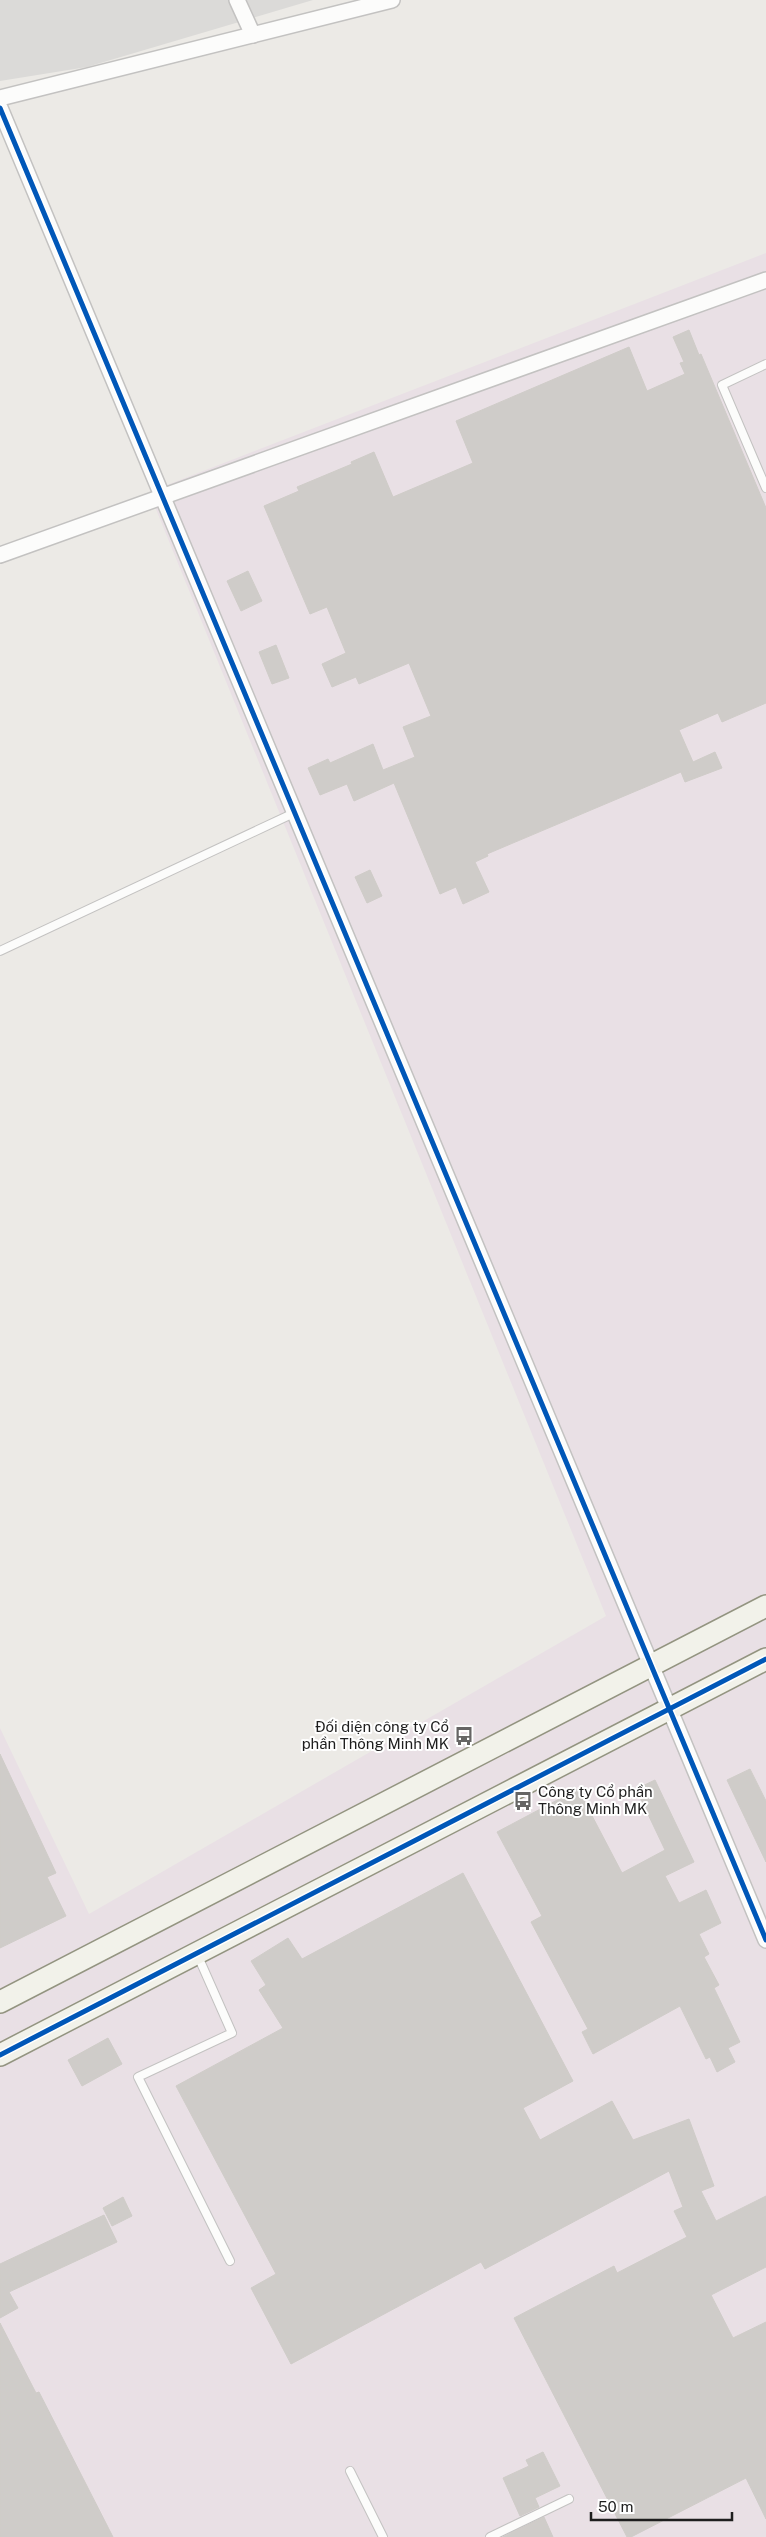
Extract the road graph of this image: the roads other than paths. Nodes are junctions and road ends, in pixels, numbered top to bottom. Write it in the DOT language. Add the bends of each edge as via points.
graph roads {
  1 [pos="237,0"];
  2 [pos="385,1"];
  3 [pos="253,35"];
  4 [pos="0,98"];
  5 [pos="0,108"];
  6 [pos="766,280"];
  7 [pos="766,364"];
  8 [pos="766,488"];
  9 [pos="162,496"];
  10 [pos="0,555"];
  11 [pos="294,813"];
  12 [pos="0,951"];
  13 [pos="766,1606"];
  14 [pos="766,1659"];
  15 [pos="651,1666"];
  16 [pos="670,1709"];
  17 [pos="766,1940"];
  18 [pos="197,1954"];
  19 [pos="0,2002"];
  20 [pos="0,2055"];
  21 [pos="230,2261"];
  22 [pos="350,2472"];
  23 [pos="569,2499"];
  24 [pos="383,2537"];
  25 [pos="490,2537"];
  1 -- 3 [label="street"];
  2 -- 3 [label="street"];
  3 -- 4 [label="street"];
  5 -- 9 [label="street"];
  6 -- 9 [label="street"];
  7 -- 8 [label="lane" via="722,385"];
  9 -- 10 [label="street"];
  9 -- 11 [label="street"];
  11 -- 12 [label="lane"];
  11 -- 15 [label="street"];
  13 -- 15 [label="street"];
  14 -- 16 [label="street"];
  15 -- 16 [label="street"];
  15 -- 19 [label="street"];
  16 -- 17 [label="street"];
  16 -- 18 [label="street"];
  18 -- 20 [label="street"];
  18 -- 21 [label="lane" via="232,2033 138,2077"];
  22 -- 24 [label="lane"];
  23 -- 25 [label="lane"];
}
